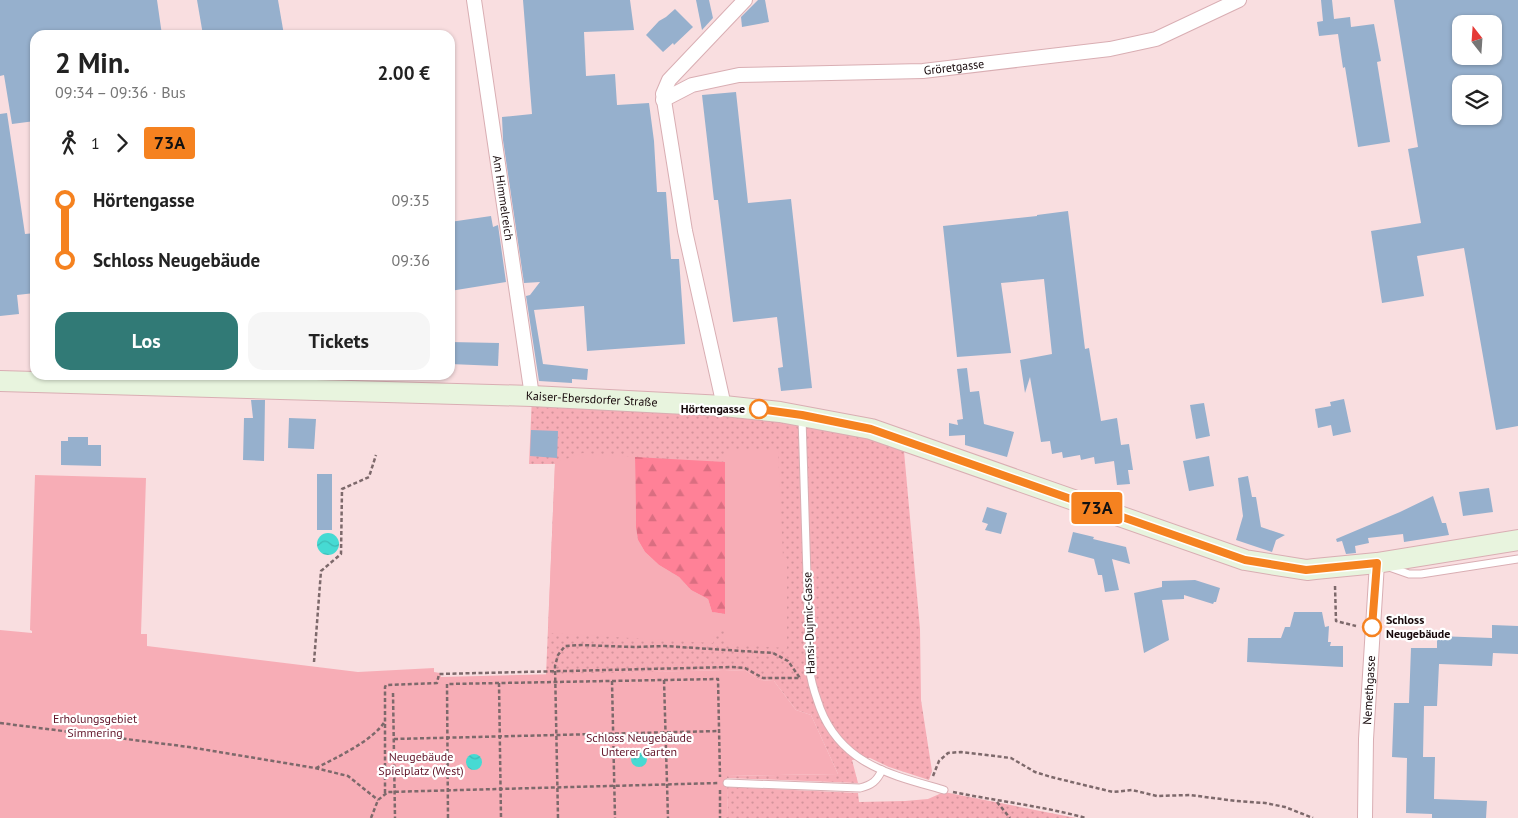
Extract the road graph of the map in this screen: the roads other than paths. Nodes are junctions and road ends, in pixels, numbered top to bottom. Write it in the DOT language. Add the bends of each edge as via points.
graph roads {
  1 [pos="474,0"];
  2 [pos="745,0"];
  3 [pos="1239,0"];
  4 [pos="663,100"];
  5 [pos="0,381"];
  6 [pos="532,396"];
  7 [pos="724,406"];
  8 [pos="802,415"];
  9 [pos="1518,540"];
  10 [pos="1518,558"];
  11 [pos="1377,563"];
  12 [pos="882,770"];
  13 [pos="724,783"];
  14 [pos="944,790"];
  15 [pos="1365,818"];
  1 -- 6 [label="street, Am Himmelreich"];
  2 -- 4 [label="street" via="669,80"];
  3 -- 4 [label="street, Gröretgasse" via="1156,39 1110,49 923,71 739,75 692,85"];
  4 -- 7 [label="street" via="685,230"];
  5 -- 6 [label="main road, Kaiser-Ebersdorfer Straße"];
  6 -- 7 [label="main road, Kaiser-Ebersdorfer Straße"];
  7 -- 8 [label="main road, Kaiser-Ebersdorfer Straße"];
  8 -- 11 [label="main road, Kaiser-Ebersdorfer Straße" via="871,429 1245,560 1306,570"];
  8 -- 12 [label="lane, Hansi-Dujmic-Gasse" via="810,678 823,714 839,742"];
  9 -- 11 [label="main road, Kaiser-Ebersdorfer Straße"];
  10 -- 11 [label="lane" via="1421,574 1409,574"];
  11 -- 15 [label="street, Nemethgasse" via="1366,739"];
  12 -- 13 [label="lane" via="876,781 860,788"];
  12 -- 14 [label="lane, Hansi-Dujmic-Gasse"];
}
